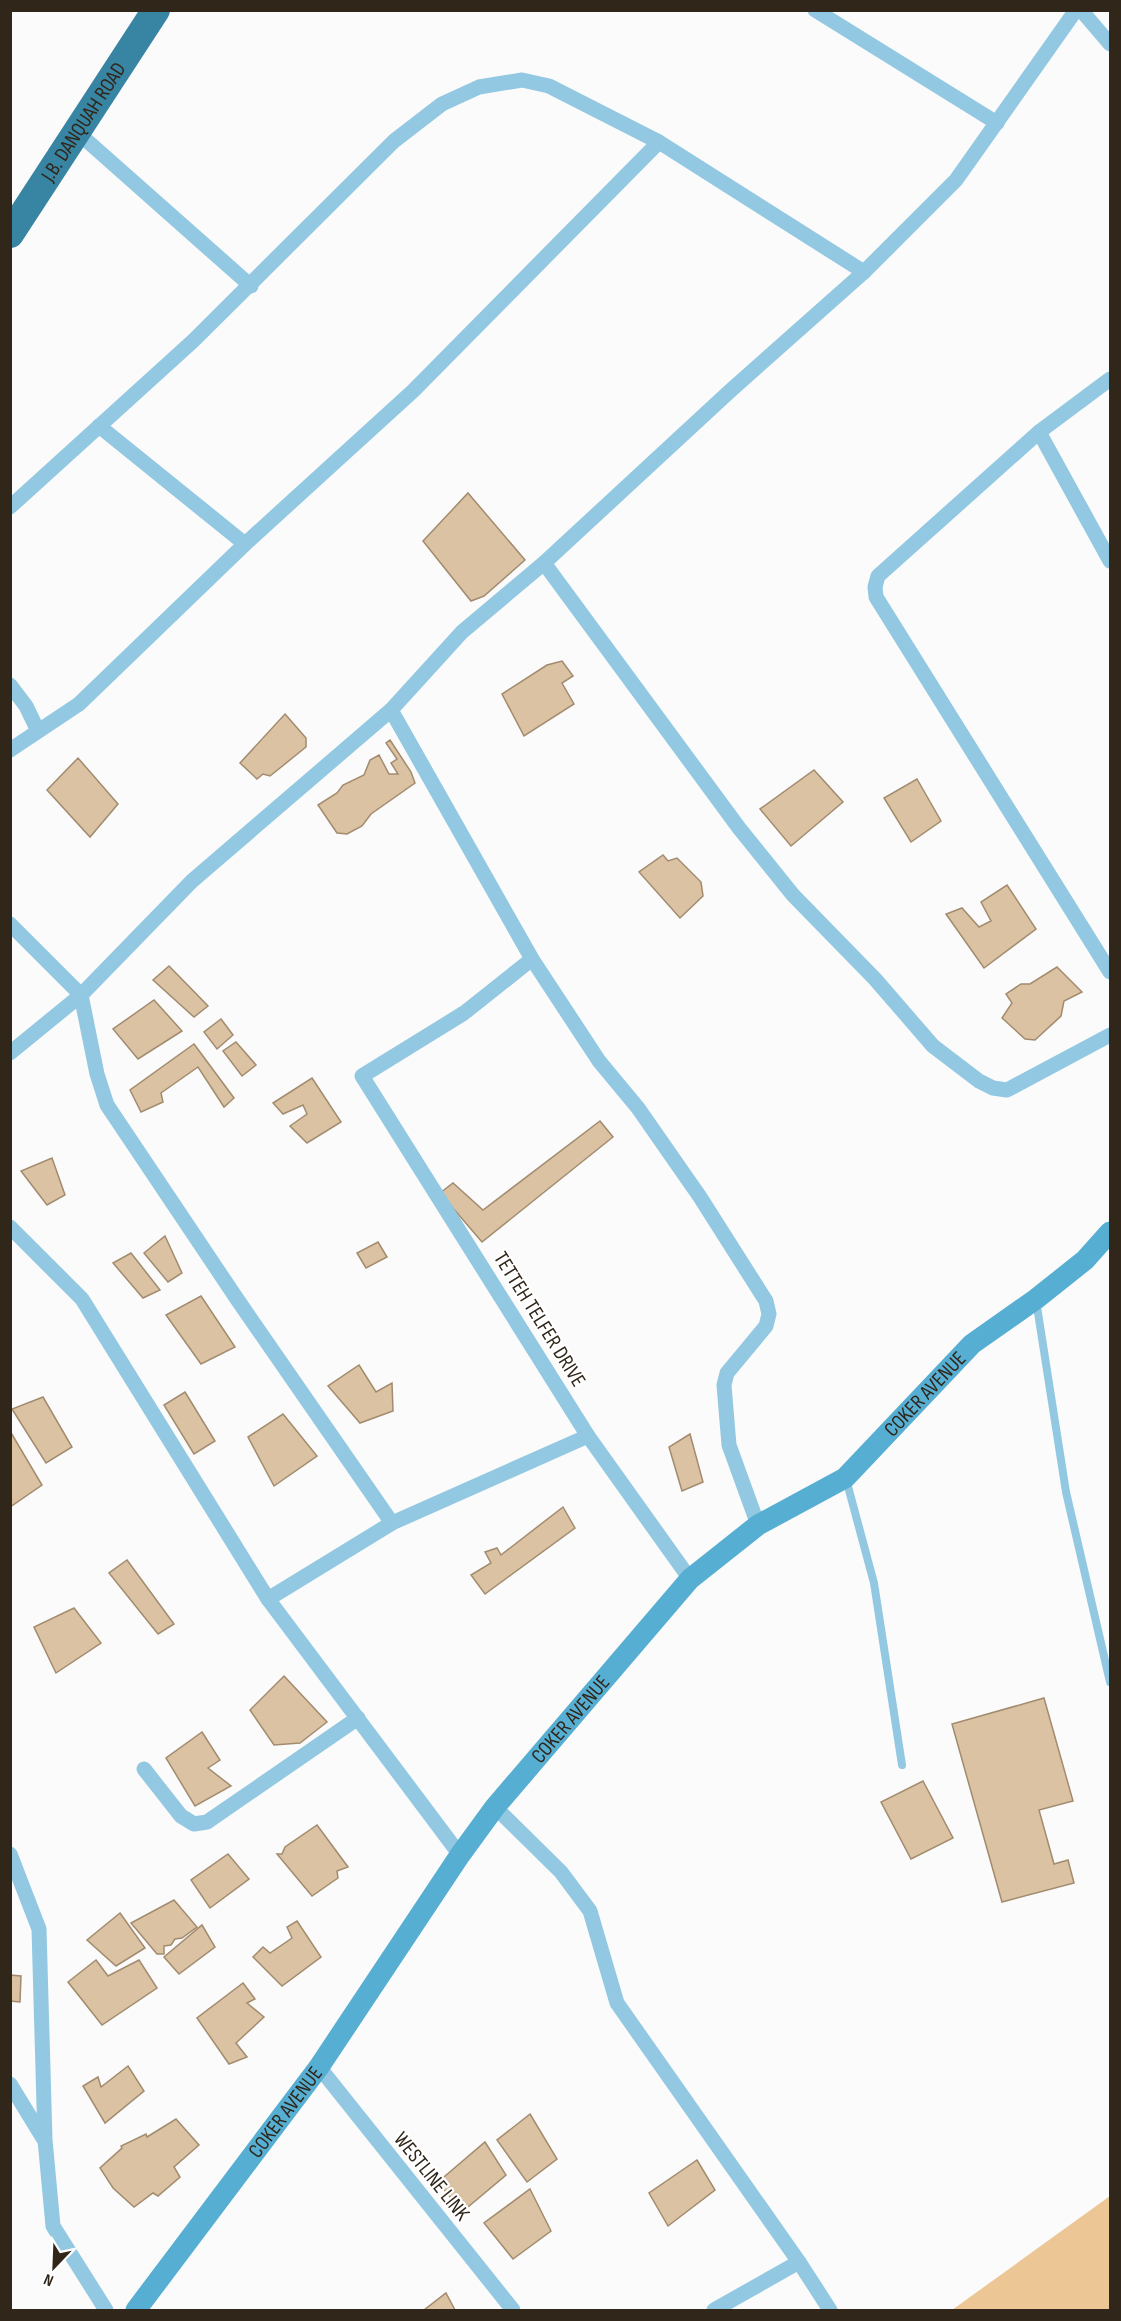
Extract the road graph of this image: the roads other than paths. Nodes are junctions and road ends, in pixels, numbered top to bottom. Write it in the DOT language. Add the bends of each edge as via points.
graph roads {
  1 [pos="156,10"];
  2 [pos="815,10"];
  3 [pos="1078,10"];
  4 [pos="1110,44"];
  5 [pos="997,123"];
  6 [pos="76,131"];
  7 [pos="659,142"];
  8 [pos="10,234"];
  9 [pos="864,272"];
  10 [pos="251,286"];
  11 [pos="1110,379"];
  12 [pos="99,426"];
  13 [pos="1039,432"];
  14 [pos="10,507"];
  15 [pos="245,544"];
  16 [pos="1110,561"];
  17 [pos="544,564"];
  18 [pos="10,685"];
  19 [pos="391,710"];
  20 [pos="38,730"];
  21 [pos="10,750"];
  22 [pos="10,924"];
  23 [pos="532,959"];
  24 [pos="1110,972"];
  25 [pos="81,995"];
  26 [pos="1110,1035"];
  27 [pos="10,1053"];
  28 [pos="10,1227"];
  29 [pos="1110,1232"];
  30 [pos="1036,1299"];
  31 [pos="588,1436"];
  32 [pos="845,1478"];
  33 [pos="392,1522"];
  34 [pos="758,1525"];
  35 [pos="690,1579"];
  36 [pos="268,1599"];
  37 [pos="1110,1682"];
  38 [pos="358,1718"];
  39 [pos="902,1765"];
  40 [pos="144,1769"];
  41 [pos="495,1807"];
  42 [pos="10,1854"];
  43 [pos="460,1855"];
  44 [pos="319,2067"];
  45 [pos="10,2084"];
  46 [pos="45,2140"];
  47 [pos="799,2262"];
  48 [pos="106,2310"];
  49 [pos="136,2310"];
  50 [pos="513,2310"];
  51 [pos="714,2310"];
  52 [pos="830,2310"];
  1 -- 6 [label="highway, J.B. DANQUAH ROAD"];
  2 -- 5 [label="street"];
  3 -- 4 [label="street"];
  3 -- 5 [label="street"];
  5 -- 9 [label="street" via="956,180"];
  6 -- 8 [label="highway, J.B. DANQUAH ROAD"];
  6 -- 10 [label="street"];
  7 -- 9 [label="street"];
  7 -- 10 [label="street" via="549,86 522,80 479,87 442,104 394,141"];
  7 -- 15 [label="street" via="413,391"];
  9 -- 17 [label="street"];
  10 -- 12 [label="street"];
  11 -- 13 [label="street"];
  12 -- 14 [label="street"];
  12 -- 15 [label="street"];
  13 -- 16 [label="street"];
  13 -- 24 [label="street" via="878,576 874,587 876,597"];
  15 -- 20 [label="street" via="79,704"];
  17 -- 19 [label="street" via="462,632"];
  17 -- 26 [label="street" via="739,828 786,886 933,1046 980,1081 1007,1090"];
  18 -- 20 [label="street"];
  19 -- 23 [label="street"];
  19 -- 25 [label="street" via="192,881"];
  20 -- 21 [label="street"];
  22 -- 25 [label="street"];
  23 -- 31 [label="street, TETTEH TELFER DRIVE" via="464,1013 362,1076"];
  23 -- 34 [label="street" via="599,1061 638,1108 700,1197 766,1301 766,1326 727,1373 724,1385 729,1445"];
  25 -- 27 [label="street"];
  25 -- 33 [label="street" via="107,1105"];
  28 -- 36 [label="street" via="82,1299"];
  29 -- 30 [label="street, COKER AVENUE" via="1085,1260"];
  30 -- 32 [label="street, COKER AVENUE" via="972,1344"];
  30 -- 37 [label="lane" via="1066,1492"];
  31 -- 33 [label="street"];
  31 -- 35 [label="street, TETTEH TELFER DRIVE"];
  32 -- 34 [label="street, COKER AVENUE"];
  32 -- 39 [label="lane" via="874,1582"];
  33 -- 36 [label="street"];
  34 -- 35 [label="street, COKER AVENUE"];
  35 -- 41 [label="street, COKER AVENUE"];
  36 -- 38 [label="street"];
  38 -- 40 [label="street" via="207,1822 194,1824 182,1815"];
  38 -- 43 [label="street"];
  41 -- 43 [label="street, COKER AVENUE"];
  41 -- 47 [label="street" via="561,1872 590,1911 617,2003"];
  42 -- 46 [label="street" via="39,1929"];
  43 -- 44 [label="street, COKER AVENUE"];
  44 -- 49 [label="street, COKER AVENUE"];
  44 -- 50 [label="street, WESTLINE LINK"];
  45 -- 46 [label="street"];
  46 -- 48 [label="street" via="53,2226"];
  47 -- 51 [label="street"];
  47 -- 52 [label="street"];
}
